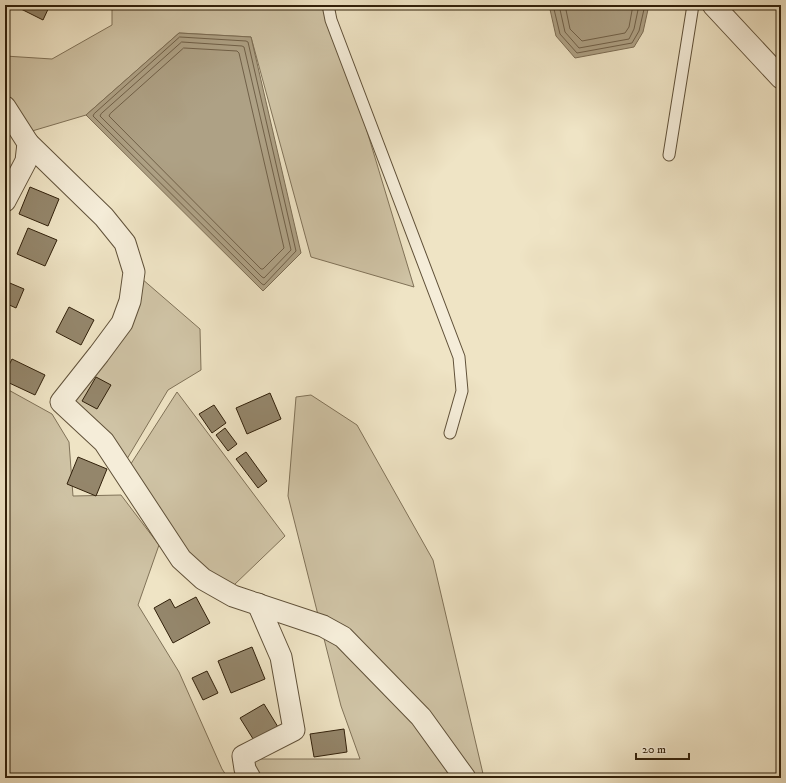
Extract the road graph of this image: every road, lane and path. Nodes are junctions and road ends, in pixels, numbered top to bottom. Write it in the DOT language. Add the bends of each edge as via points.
graph roads {
  1 [pos="328,5"];
  2 [pos="693,5"];
  3 [pos="713,5"];
  4 [pos="781,78"];
  5 [pos="5,107"];
  6 [pos="28,143"];
  7 [pos="669,155"];
  8 [pos="5,201"];
  9 [pos="450,434"];
  10 [pos="258,604"];
  11 [pos="250,778"];
  12 [pos="465,778"];
  1 -- 9 [label="lane" via="331,20 459,358 462,391"];
  2 -- 7 [label="lane"];
  3 -- 4 [label="street"];
  5 -- 6 [label="street"];
  6 -- 8 [label="street" via="26,161"];
  6 -- 10 [label="street" via="108,222 125,243 134,272 130,301 122,323 61,402 104,442 181,559 203,579 233,596"];
  10 -- 11 [label="street" via="281,657 294,730 243,756 245,769"];
  10 -- 12 [label="street" via="323,626 343,638 421,717"];
}
